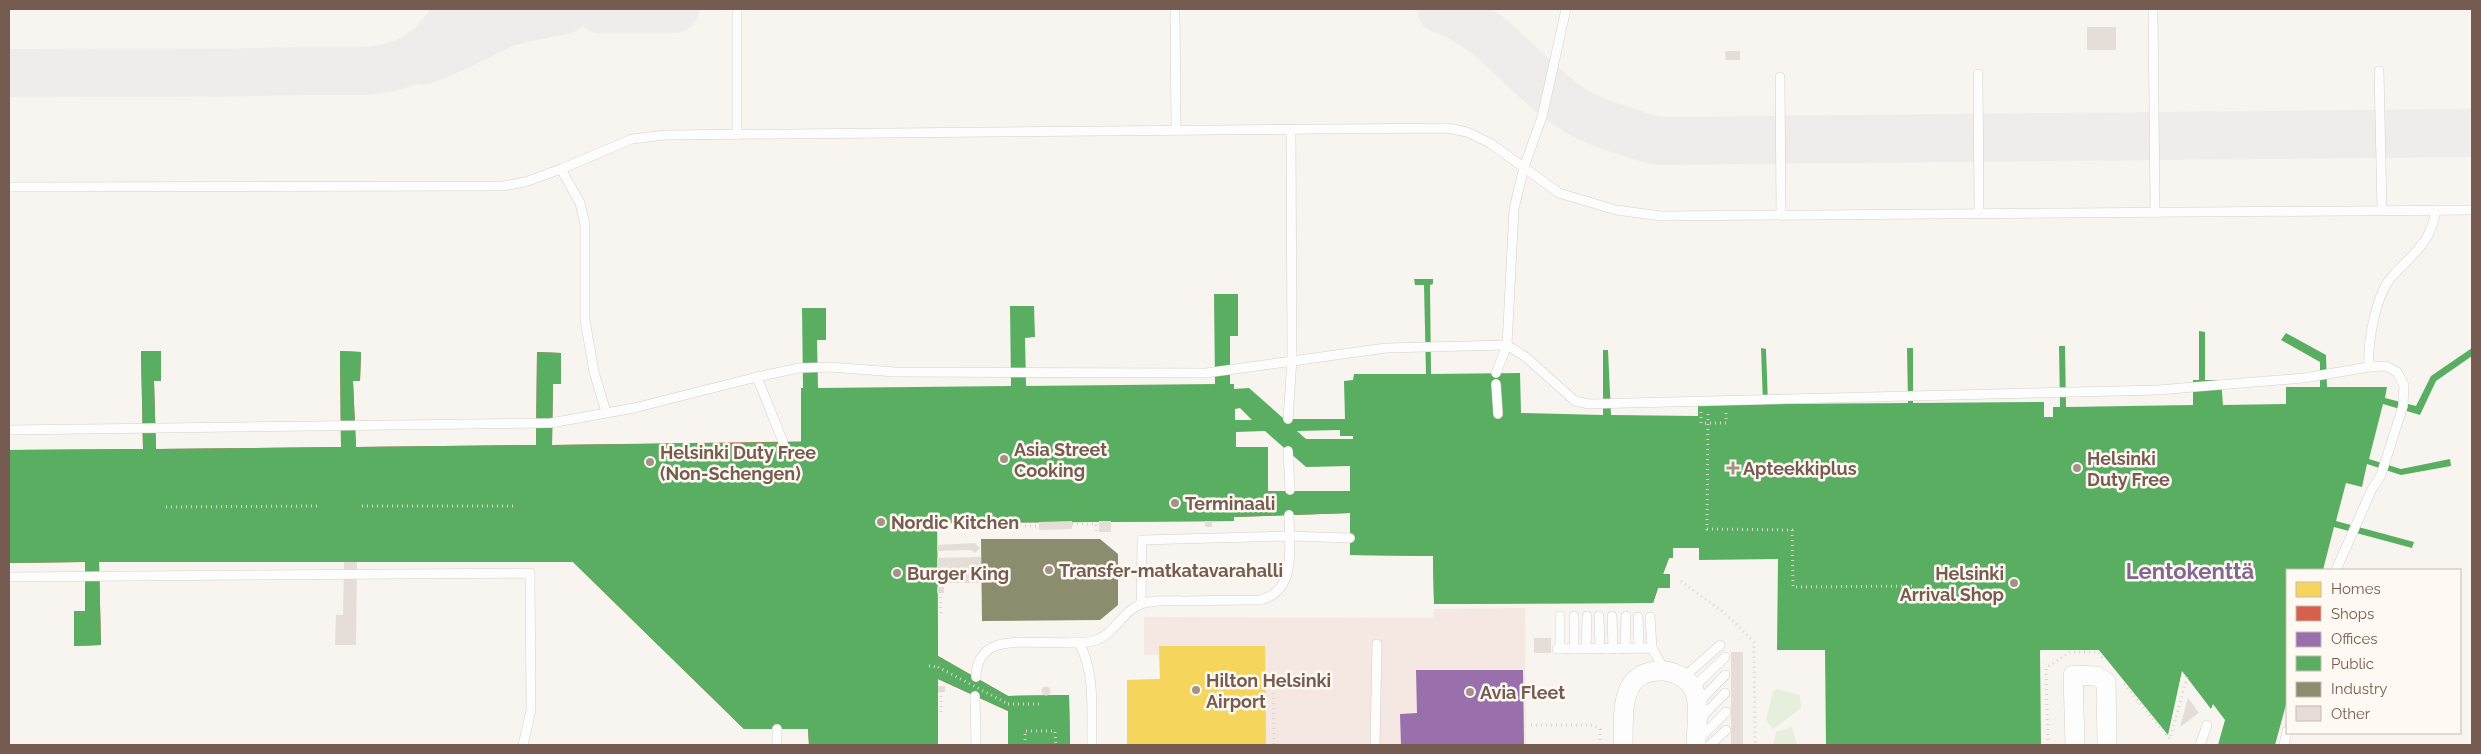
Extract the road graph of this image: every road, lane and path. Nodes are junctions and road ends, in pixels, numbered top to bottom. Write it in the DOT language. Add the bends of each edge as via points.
graph roads {
  1 [pos="737,9"];
  2 [pos="1175,9"];
  3 [pos="1566,9"];
  4 [pos="2152,9"];
  5 [pos="2379,72"];
  6 [pos="1978,74"];
  7 [pos="1780,77"];
  8 [pos="1176,130"];
  9 [pos="1291,130"];
  10 [pos="737,135"];
  11 [pos="1524,167"];
  12 [pos="561,169"];
  13 [pos="9,187"];
  14 [pos="2382,210"];
  15 [pos="2436,210"];
  16 [pos="2472,210"];
  17 [pos="2155,212"];
  18 [pos="1979,213"];
  19 [pos="1781,215"];
  20 [pos="1507,345"];
  21 [pos="1292,359"];
  22 [pos="2369,367"];
  23 [pos="1496,373"];
  24 [pos="757,377"];
  25 [pos="1496,384"];
  26 [pos="1708,411"];
  27 [pos="606,412"];
  28 [pos="1498,414"];
  29 [pos="1700,416"];
  30 [pos="1288,419"];
  31 [pos="1708,423"];
  32 [pos="1726,423"];
  33 [pos="9,430"];
  34 [pos="783,442"];
  35 [pos="1288,451"];
  36 [pos="1290,490"];
  37 [pos="320,506"];
  38 [pos="362,506"];
  39 [pos="513,506"];
  40 [pos="166,507"];
  41 [pos="1290,515"];
  42 [pos="970,523"];
  43 [pos="1072,524"];
  44 [pos="998,526"];
  45 [pos="1015,526"];
  46 [pos="1039,526"];
  47 [pos="1096,531"];
  48 [pos="1289,536"];
  49 [pos="1350,538"];
  50 [pos="2336,569"];
  51 [pos="9,577"];
  52 [pos="1681,581"];
  53 [pos="1915,586"];
  54 [pos="937,590"];
  55 [pos="1141,604"];
  56 [pos="941,614"];
  57 [pos="1560,616"];
  58 [pos="1574,616"];
  59 [pos="1587,616"];
  60 [pos="1599,616"];
  61 [pos="1612,616"];
  62 [pos="1626,616"];
  63 [pos="1638,617"];
  64 [pos="1650,617"];
  65 [pos="1079,643"];
  66 [pos="1377,644"];
  67 [pos="1720,645"];
  68 [pos="1625,648"];
  69 [pos="1639,648"];
  70 [pos="1652,648"];
  71 [pos="1574,649"];
  72 [pos="1586,649"];
  73 [pos="1600,649"];
  74 [pos="1613,649"];
  75 [pos="1725,658"];
  76 [pos="929,666"];
  77 [pos="1725,675"];
  78 [pos="2091,675"];
  79 [pos="976,677"];
  80 [pos="1273,678"];
  81 [pos="938,689"];
  82 [pos="1725,693"];
  83 [pos="975,696"];
  84 [pos="1040,704"];
  85 [pos="1692,712"];
  86 [pos="1726,712"];
  87 [pos="941,713"];
  88 [pos="1531,725"];
  89 [pos="2207,725"];
  90 [pos="777,729"];
  91 [pos="1726,730"];
  92 [pos="523,745"];
  93 [pos="777,745"];
  94 [pos="976,745"];
  95 [pos="1025,745"];
  96 [pos="1056,745"];
  97 [pos="1092,745"];
  98 [pos="1274,745"];
  99 [pos="1375,745"];
  100 [pos="1600,745"];
  101 [pos="1623,745"];
  102 [pos="1755,745"];
  103 [pos="2075,745"];
  104 [pos="2087,745"];
  105 [pos="2097,745"];
  106 [pos="2107,745"];
  107 [pos="2200,745"];
  1 -- 10 [label="lane"];
  2 -- 8 [label="lane"];
  3 -- 11 [label="lane" via="1542,117"];
  4 -- 17 [label="lane"];
  5 -- 14 [label="lane"];
  6 -- 18 [label="lane"];
  7 -- 19 [label="lane"];
  8 -- 9 [label="lane"];
  8 -- 10 [label="lane"];
  9 -- 11 [label="lane" via="1448,128 1467,132 1490,143"];
  9 -- 21 [label="lane"];
  10 -- 12 [label="lane" via="665,135 632,139"];
  11 -- 19 [label="lane" via="1559,193 1616,210 1661,216"];
  11 -- 20 [label="lane" via="1514,209"];
  12 -- 13 [label="lane" via="503,186"];
  12 -- 27 [label="lane" via="580,203 585,224 585,320 594,372"];
  14 -- 15 [label="lane"];
  14 -- 17 [label="lane"];
  15 -- 16 [label="lane"];
  15 -- 22 [label="lane" via="2433,228 2425,240 2383,289 2368,350"];
  17 -- 18 [label="lane"];
  18 -- 19 [label="lane"];
  20 -- 21 [label="lane" via="1386,348"];
  20 -- 22 [label="lane" via="1528,358 1575,402 1589,404 2158,390 2304,378"];
  20 -- 23 [label="lane"];
  21 -- 24 [label="lane" via="1206,373 895,372 830,367 800,368"];
  21 -- 30 [label="lane"];
  22 -- 50 [label="lane" via="2386,366 2396,372 2404,385 2403,406 2381,475"];
  24 -- 27 [label="lane"];
  24 -- 34 [label="lane"];
  25 -- 28 [label="lane"];
  26 -- 31 [label="path"];
  27 -- 33 [label="lane" via="551,423"];
  29 -- 31 [label="path" via="1701,423"];
  31 -- 32 [label="path"];
  31 -- 53 [label="path" via="1708,529 1792,530 1793,587"];
  35 -- 36 [label="lane"];
  37 -- 40 [label="path"];
  38 -- 39 [label="path"];
  41 -- 48 [label="lane"];
  42 -- 44 [label="path" via="970,526"];
  43 -- 47 [label="path" via="1096,524"];
  45 -- 46 [label="path"];
  48 -- 49 [label="lane"];
  48 -- 55 [label="lane" via="1288,575 1284,586 1273,597"];
  48 -- 55 [label="lane" via="1142,540"];
  51 -- 92 [label="lane" via="530,573 531,710"];
  52 -- 102 [label="path" via="1727,615 1754,642"];
  54 -- 56 [label="path" via="940,590"];
  55 -- 65 [label="lane" via="1110,632 1096,640"];
  57 -- 71 [label="lane" via="1558,649"];
  58 -- 71 [label="lane"];
  59 -- 72 [label="lane"];
  60 -- 73 [label="lane"];
  61 -- 74 [label="lane"];
  62 -- 68 [label="lane"];
  63 -- 69 [label="lane"];
  64 -- 70 [label="lane"];
  65 -- 79 [label="lane" via="992,647 976,667"];
  65 -- 97 [label="lane" via="1091,677"];
  66 -- 99 [label="lane"];
  67 -- 85 [label="lane"];
  68 -- 69 [label="lane"];
  68 -- 74 [label="lane"];
  69 -- 70 [label="lane"];
  70 -- 85 [label="lane"];
  71 -- 72 [label="lane"];
  72 -- 73 [label="lane"];
  73 -- 74 [label="lane"];
  75 -- 85 [label="lane"];
  76 -- 84 [label="path, bridge" via="938,667 1008,704"];
  77 -- 85 [label="lane"];
  78 -- 103 [label="street" via="2073,675"];
  78 -- 104 [label="street"];
  78 -- 105 [label="street"];
  78 -- 106 [label="street" via="2106,682"];
  80 -- 98 [label="path"];
  81 -- 87 [label="path" via="941,689"];
  82 -- 85 [label="lane"];
  83 -- 94 [label="lane"];
  85 -- 86 [label="lane"];
  85 -- 91 [label="lane"];
  85 -- 101 [label="street" via="1654,671 1640,676 1630,685 1624,702"];
  88 -- 100 [label="path" via="1593,725 1600,729"];
  89 -- 107 [label="lane"];
  90 -- 93 [label="lane"];
  95 -- 96 [label="path" via="1025,731 1056,731"];
}
